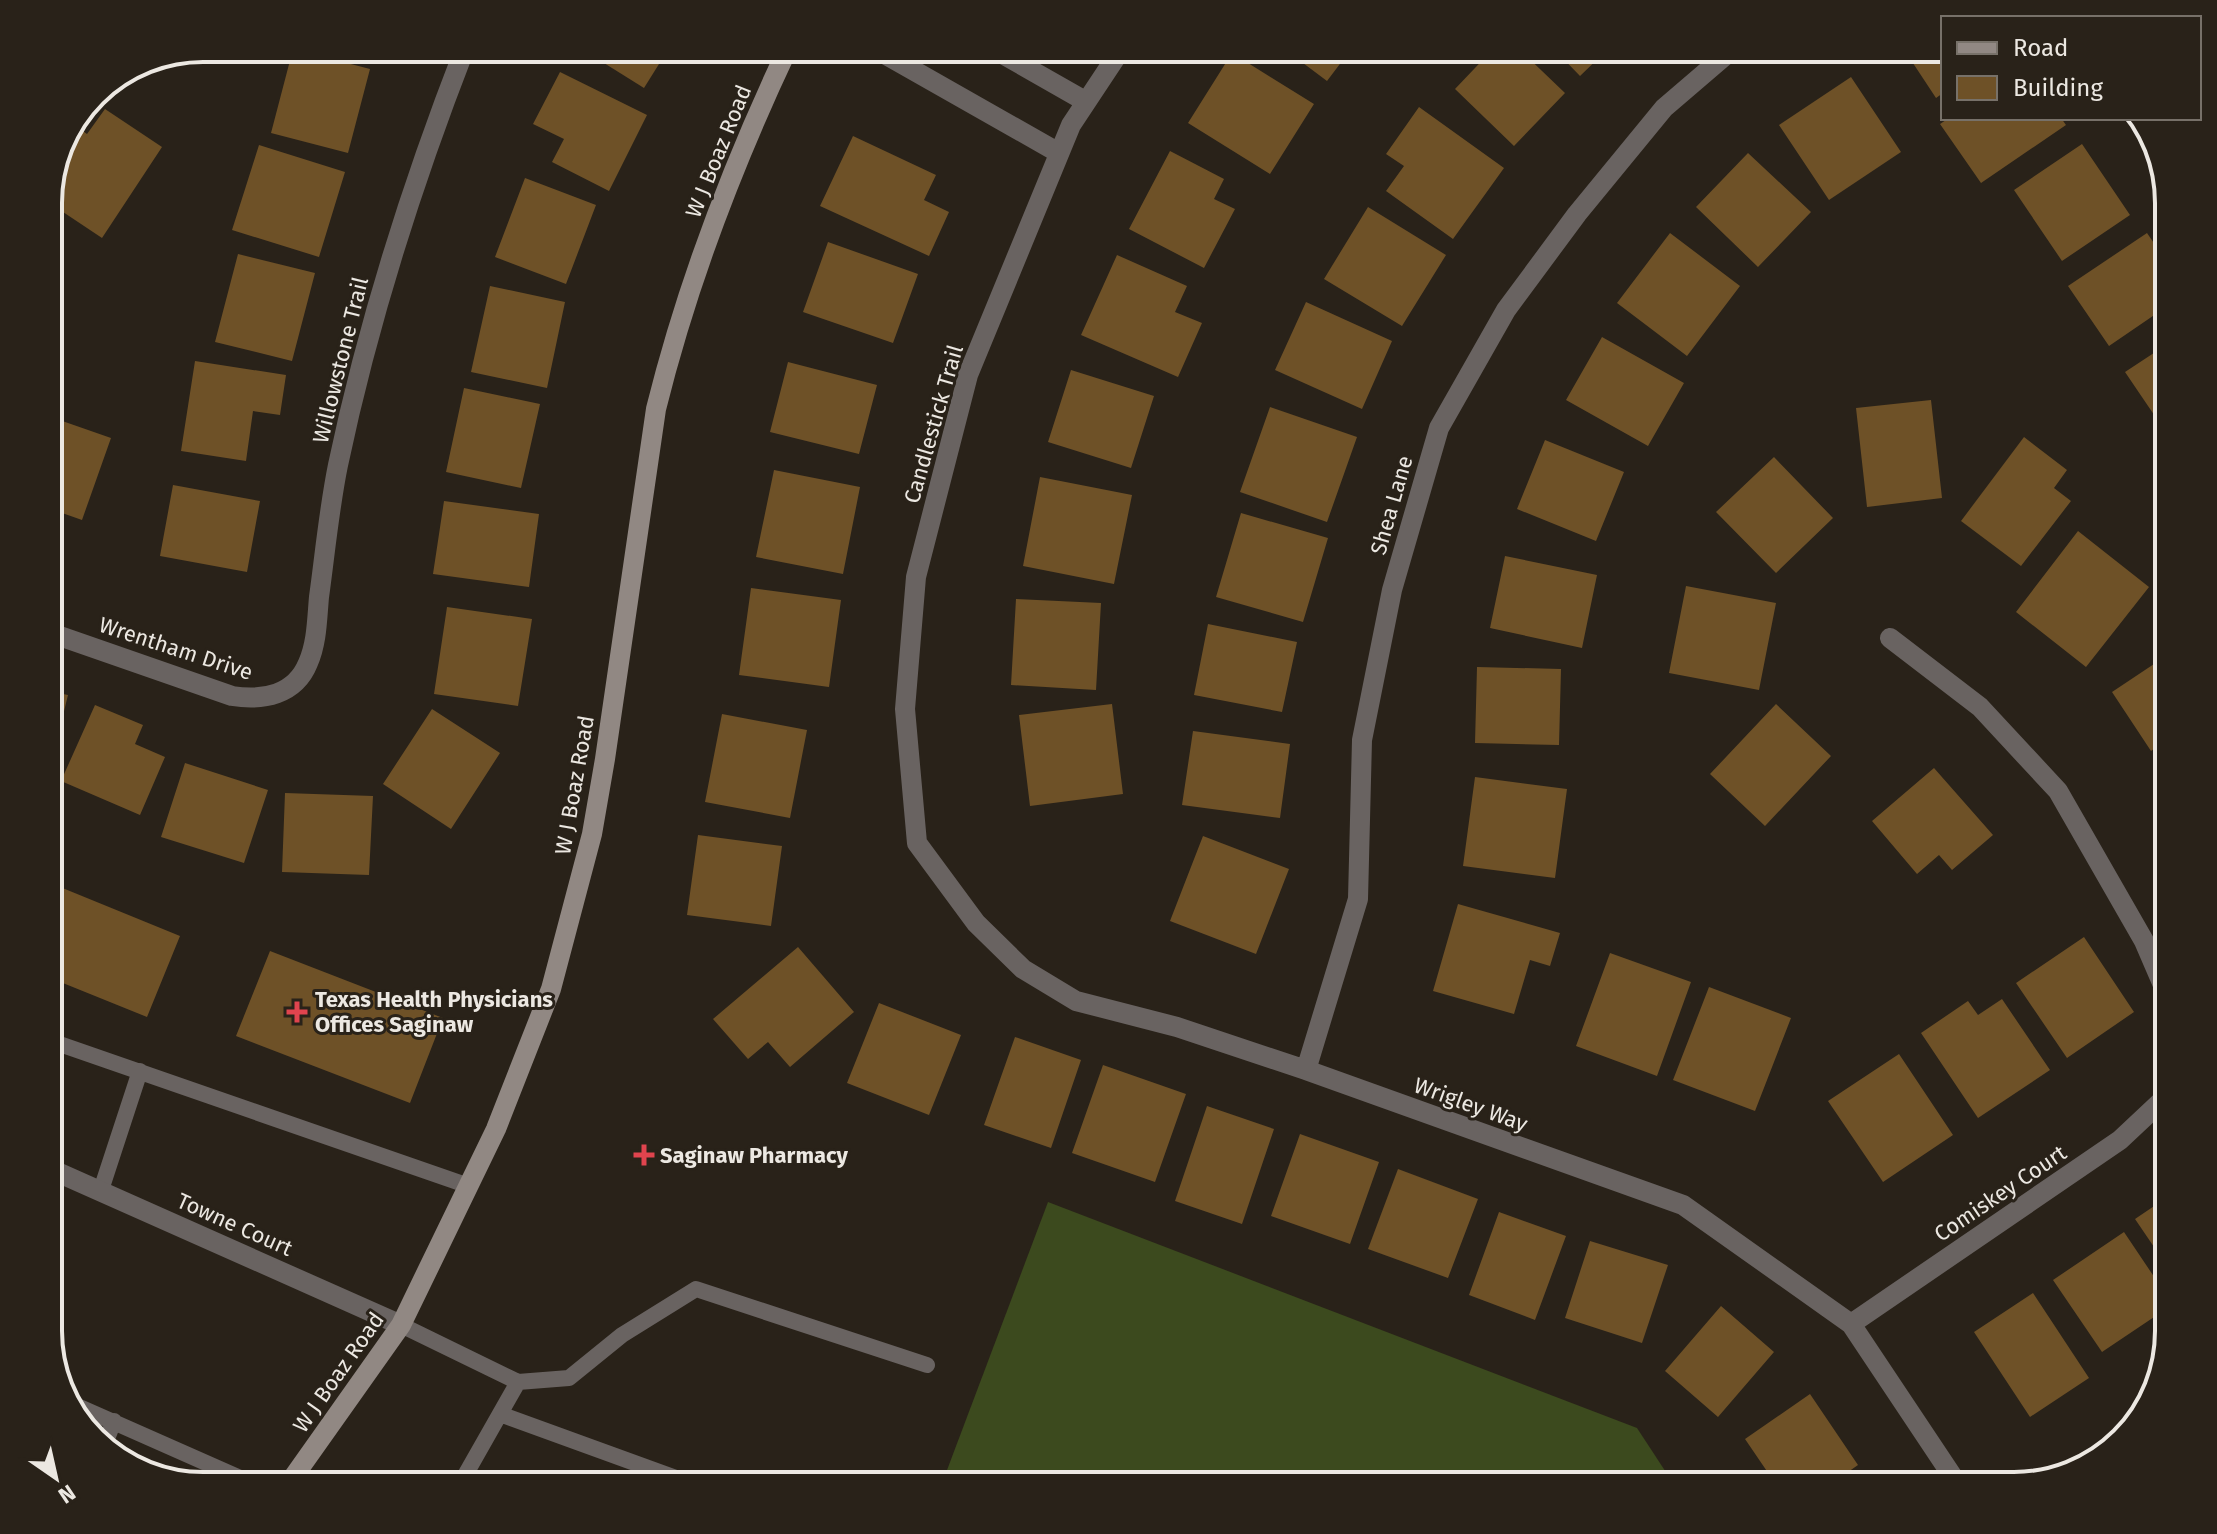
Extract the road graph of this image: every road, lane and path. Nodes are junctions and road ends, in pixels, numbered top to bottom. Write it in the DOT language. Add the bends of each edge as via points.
graph roads {
  1 [pos="460,62"];
  2 [pos="782,62"];
  3 [pos="899,62"];
  4 [pos="1017,62"];
  5 [pos="1112,62"];
  6 [pos="1718,62"];
  7 [pos="1085,101"];
  8 [pos="1059,153"];
  9 [pos="62,637"];
  10 [pos="1890,638"];
  11 [pos="289,687"];
  12 [pos="917,843"];
  13 [pos="2155,967"];
  14 [pos="62,1045"];
  15 [pos="1306,1070"];
  16 [pos="140,1071"];
  17 [pos="2155,1107"];
  18 [pos="62,1174"];
  19 [pos="469,1186"];
  20 [pos="101,1190"];
  21 [pos="1851,1324"];
  22 [pos="401,1325"];
  23 [pos="927,1365"];
  24 [pos="518,1382"];
  25 [pos="86,1409"];
  26 [pos="500,1414"];
  27 [pos="114,1421"];
  28 [pos="108,1435"];
  29 [pos="227,1472"];
  30 [pos="297,1472"];
  31 [pos="467,1472"];
  32 [pos="660,1472"];
  33 [pos="1950,1472"];
  1 -- 11 [label="street, Willowstone Trail" via="381,289 338,469 313,647 300,678"];
  2 -- 19 [label="main road, W J Boaz Road" via="738,159 670,352 656,409 605,759 578,890 551,989"];
  3 -- 8 [label="street"];
  4 -- 7 [label="street"];
  5 -- 7 [label="street, Candlestick Trail"];
  6 -- 15 [label="street, Shea Lane" via="1664,108 1577,214 1506,310 1439,428 1392,590 1362,740 1358,899"];
  7 -- 8 [label="street, Candlestick Trail"];
  8 -- 12 [label="street, Candlestick Trail" via="968,375 916,577 905,709"];
  9 -- 11 [label="street, Wrentham Drive" via="232,696 263,698"];
  10 -- 13 [label="street" via="1980,707 2058,791"];
  12 -- 15 [label="street, Wrigley Way" via="976,923 1023,969 1076,1001 1177,1027"];
  14 -- 16 [label="lane"];
  15 -- 21 [label="street, Wrigley Way" via="1683,1205"];
  16 -- 19 [label="lane"];
  16 -- 20 [label="lane"];
  17 -- 21 [label="street, Comiskey Court" via="2120,1140"];
  18 -- 20 [label="street, Towne Court"];
  19 -- 22 [label="main road, W J Boaz Road"];
  20 -- 22 [label="street, Towne Court"];
  21 -- 33 [label="street, Wrigley Way"];
  22 -- 24 [label="lane"];
  22 -- 30 [label="main road, W J Boaz Road"];
  23 -- 24 [label="lane" via="696,1289 622,1335 569,1378"];
  24 -- 26 [label="lane"];
  25 -- 27 [label="lane"];
  26 -- 31 [label="lane"];
  26 -- 32 [label="lane"];
  27 -- 28 [label="lane"];
  27 -- 29 [label="lane"];
}
